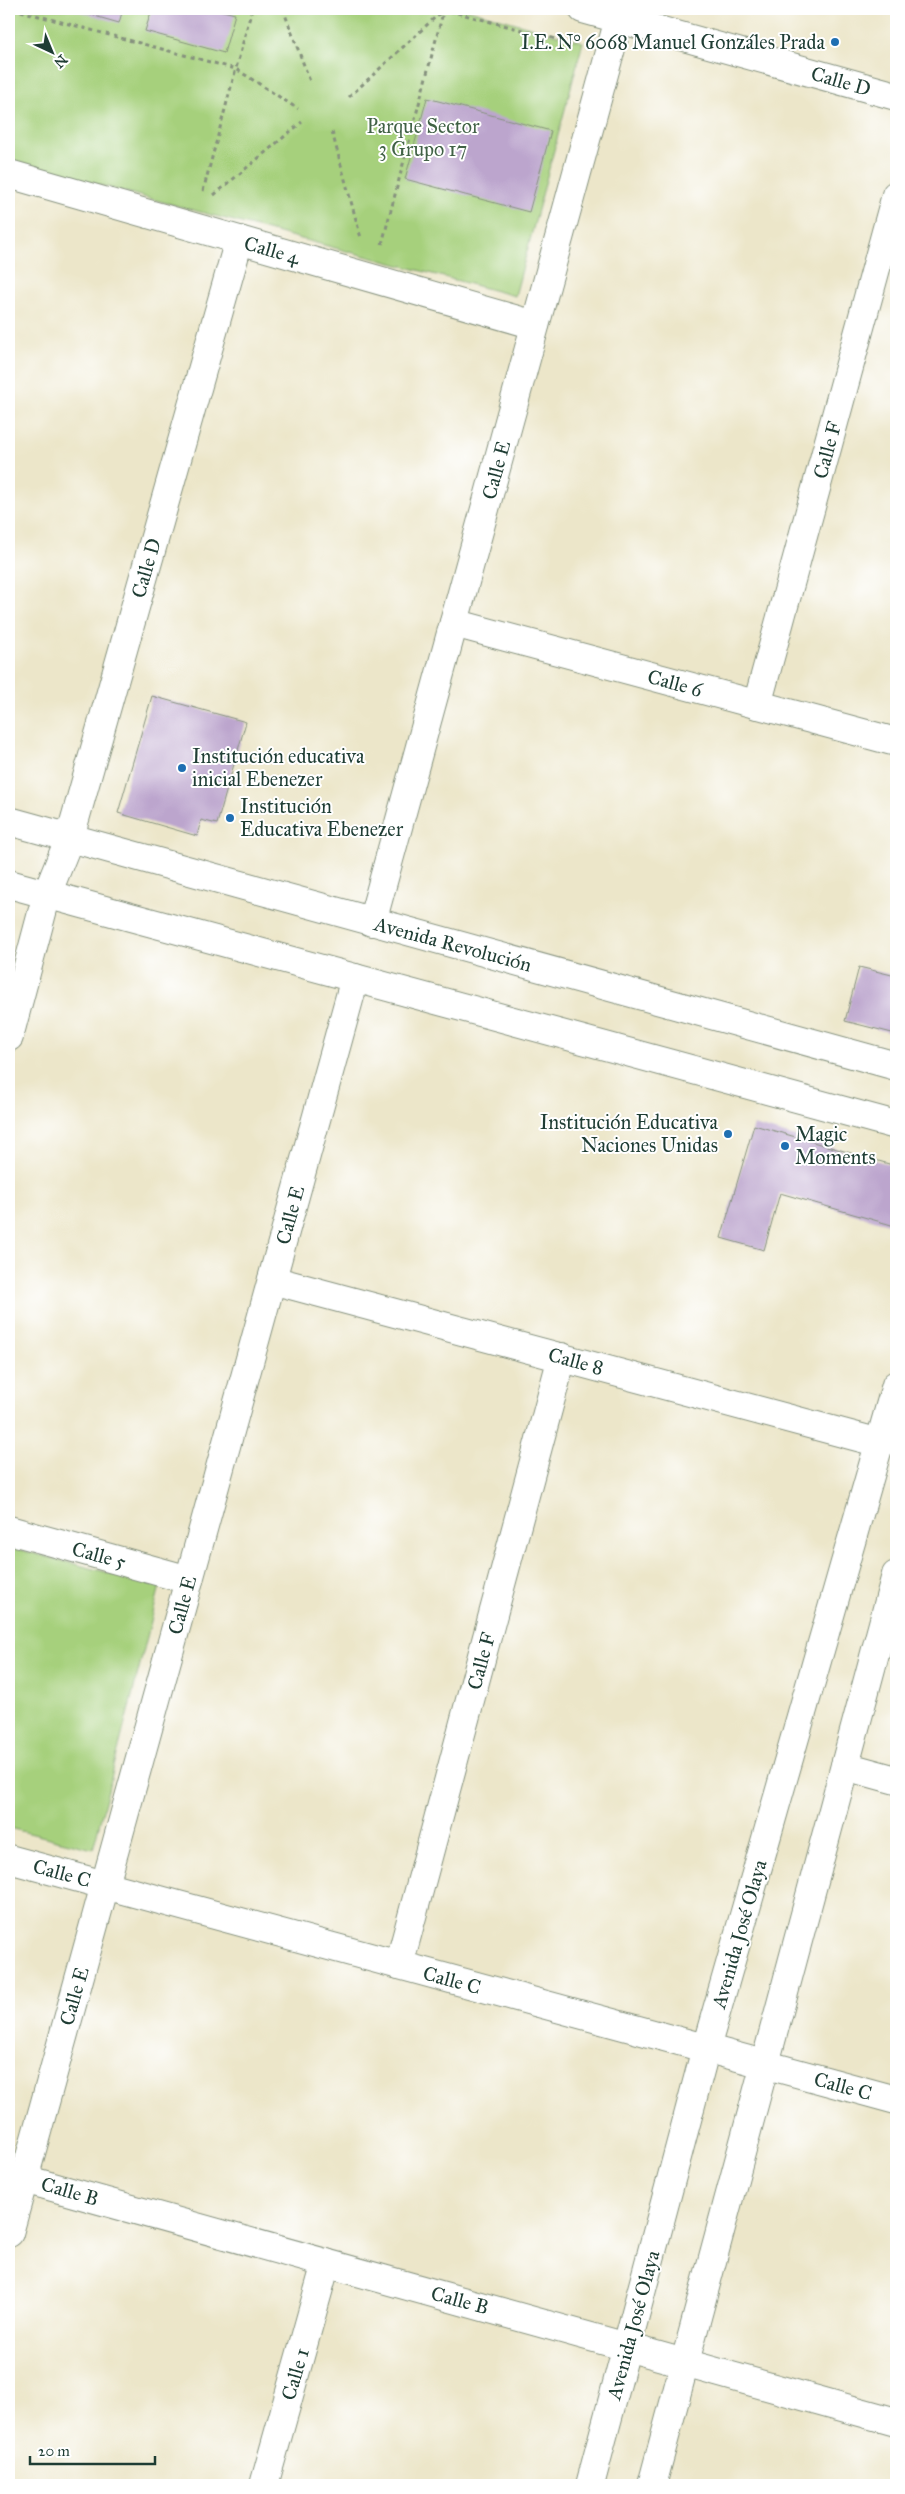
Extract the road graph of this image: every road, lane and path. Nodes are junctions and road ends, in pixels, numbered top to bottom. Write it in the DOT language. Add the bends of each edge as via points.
graph roads {
  1 [pos="13,9"];
  2 [pos="252,9"];
  3 [pos="283,9"];
  4 [pos="443,9"];
  5 [pos="583,9"];
  6 [pos="619,19"];
  7 [pos="571,43"];
  8 [pos="236,69"];
  9 [pos="312,84"];
  10 [pos="896,96"];
  11 [pos="349,97"];
  12 [pos="298,109"];
  13 [pos="302,122"];
  14 [pos="332,132"];
  15 [pos="9,174"];
  16 [pos="896,195"];
  17 [pos="195,218"];
  18 [pos="239,240"];
  19 [pos="376,268"];
  20 [pos="535,325"];
  21 [pos="454,623"];
  22 [pos="757,705"];
  23 [pos="896,742"];
  24 [pos="9,822"];
  25 [pos="70,837"];
  26 [pos="9,884"];
  27 [pos="47,894"];
  28 [pos="372,922"];
  29 [pos="355,978"];
  30 [pos="9,1037"];
  31 [pos="896,1066"];
  32 [pos="896,1125"];
  33 [pos="272,1280"];
  34 [pos="562,1357"];
  35 [pos="896,1385"];
  36 [pos="880,1443"];
  37 [pos="9,1530"];
  38 [pos="896,1575"];
  39 [pos="189,1580"];
  40 [pos="845,1766"];
  41 [pos="896,1780"];
  42 [pos="9,1859"];
  43 [pos="105,1885"];
  44 [pos="399,1965"];
  45 [pos="706,2048"];
  46 [pos="765,2064"];
  47 [pos="896,2100"];
  48 [pos="24,2179"];
  49 [pos="9,2233"];
  50 [pos="326,2263"];
  51 [pos="627,2346"];
  52 [pos="685,2363"];
  53 [pos="896,2422"];
  54 [pos="264,2485"];
  55 [pos="590,2485"];
  56 [pos="652,2485"];
  1 -- 8 [label="path"];
  2 -- 8 [label="path"];
  3 -- 9 [label="path"];
  4 -- 7 [label="path"];
  4 -- 11 [label="path"];
  4 -- 19 [label="path"];
  5 -- 6 [label="street, Calle D"];
  6 -- 10 [label="street, Calle D"];
  6 -- 20 [label="street, Calle E"];
  8 -- 12 [label="path"];
  8 -- 17 [label="path"];
  13 -- 17 [label="path"];
  14 -- 19 [label="path" via="365,254"];
  15 -- 17 [label="street, Calle 4"];
  16 -- 22 [label="street, Calle F"];
  17 -- 18 [label="street, Calle 4"];
  18 -- 19 [label="street, Calle 4"];
  18 -- 25 [label="street, Calle D"];
  19 -- 20 [label="street, Calle 4"];
  20 -- 21 [label="street, Calle E"];
  21 -- 22 [label="street, Calle 6"];
  21 -- 28 [label="street, Calle E"];
  22 -- 23 [label="street, Calle 6"];
  24 -- 25 [label="street, Avenida Revolución"];
  25 -- 27 [label="street, Calle D"];
  25 -- 28 [label="street, Avenida Revolución"];
  26 -- 27 [label="street"];
  27 -- 29 [label="street"];
  27 -- 30 [label="street"];
  28 -- 31 [label="street, Avenida Revolución"];
  29 -- 32 [label="street"];
  29 -- 33 [label="street, Calle E"];
  33 -- 34 [label="street, Calle 8"];
  33 -- 39 [label="street, Calle E"];
  34 -- 36 [label="street, Calle 8"];
  34 -- 44 [label="street, Calle F"];
  35 -- 36 [label="street, Avenida José Olaya"];
  36 -- 45 [label="street, Avenida José Olaya"];
  37 -- 39 [label="street, Calle 5"];
  38 -- 40 [label="street"];
  39 -- 43 [label="street, Calle E"];
  40 -- 41 [label="street"];
  40 -- 46 [label="street"];
  42 -- 43 [label="street, Calle C"];
  43 -- 44 [label="street, Calle C"];
  43 -- 48 [label="street, Calle E"];
  44 -- 45 [label="street, Calle C"];
  45 -- 46 [label="street, Calle C"];
  45 -- 51 [label="street, Avenida José Olaya"];
  46 -- 47 [label="street, Calle C"];
  46 -- 52 [label="street"];
  48 -- 49 [label="street, Calle E"];
  48 -- 50 [label="street, Calle B"];
  50 -- 51 [label="street, Calle B"];
  50 -- 54 [label="street, Calle 1"];
  51 -- 52 [label="street, Calle B"];
  51 -- 55 [label="street, Avenida José Olaya"];
  52 -- 53 [label="street, Calle B"];
  52 -- 56 [label="street"];
}
